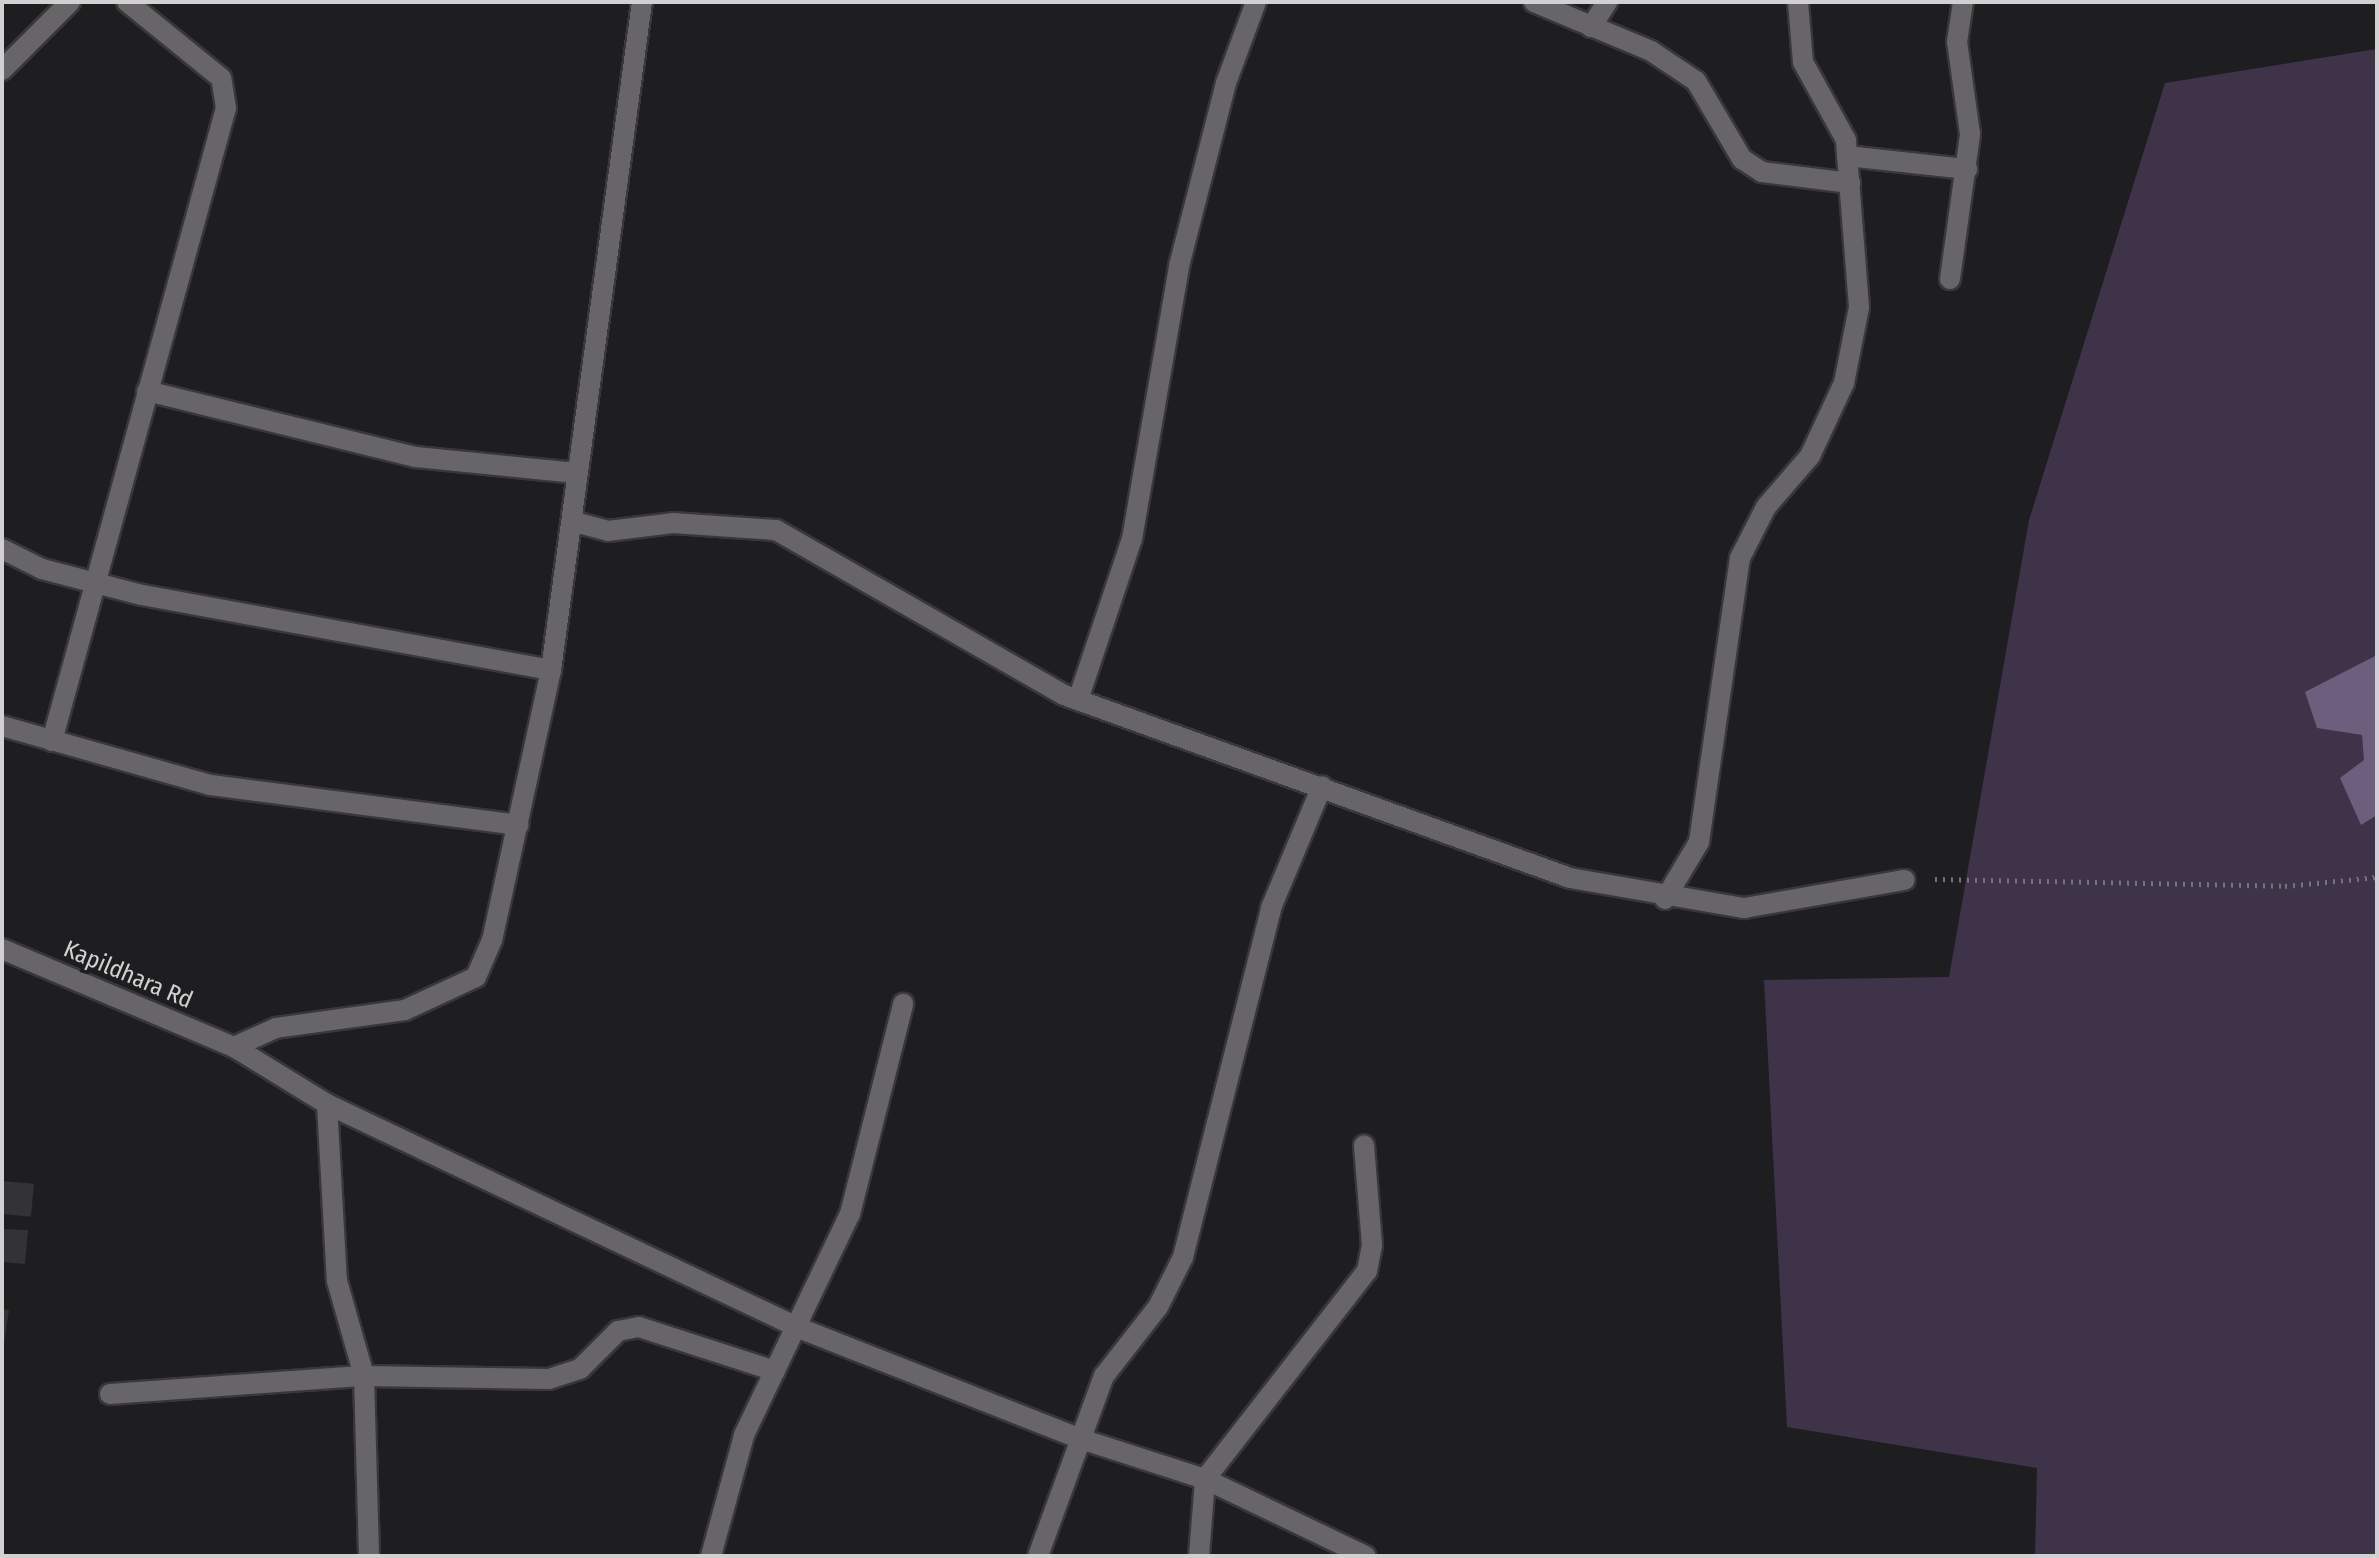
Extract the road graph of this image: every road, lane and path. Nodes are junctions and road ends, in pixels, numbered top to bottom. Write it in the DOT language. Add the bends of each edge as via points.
graph roads {
  1 [pos="70,2"];
  2 [pos="127,2"];
  3 [pos="642,2"];
  4 [pos="1256,2"];
  5 [pos="1534,2"];
  6 [pos="1607,2"];
  7 [pos="1798,2"];
  8 [pos="1963,2"];
  9 [pos="1591,27"];
  10 [pos="2,70"];
  11 [pos="1847,156"];
  12 [pos="1967,169"];
  13 [pos="1850,183"];
  14 [pos="1950,279"];
  15 [pos="147,391"];
  16 [pos="576,473"];
  17 [pos="575,522"];
  18 [pos="2,549"];
  19 [pos="92,583"];
  20 [pos="551,670"];
  21 [pos="1078,700"];
  22 [pos="2,726"];
  23 [pos="52,741"];
  24 [pos="1322,786"];
  25 [pos="518,825"];
  26 [pos="2377,877"];
  27 [pos="1905,880"];
  28 [pos="1665,899"];
  29 [pos="2,949"];
  30 [pos="903,1004"];
  31 [pos="234,1047"];
  32 [pos="327,1104"];
  33 [pos="1364,1145"];
  34 [pos="799,1328"];
  35 [pos="775,1371"];
  36 [pos="364,1376"];
  37 [pos="110,1394"];
  38 [pos="1078,1438"];
  39 [pos="1205,1479"];
  40 [pos="369,1556"];
  41 [pos="711,1556"];
  42 [pos="1038,1556"];
  43 [pos="1199,1556"];
  44 [pos="1366,1556"];
  1 -- 10 [label="street"];
  2 -- 15 [label="street" via="221,78 225,93"];
  3 -- 16 [label="street"];
  4 -- 21 [label="street" via="1226,83 1179,266 1132,539"];
  5 -- 9 [label="street"];
  6 -- 9 [label="street"];
  7 -- 11 [label="street" via="1803,62 1841,123"];
  8 -- 12 [label="street" via="1957,42"];
  9 -- 13 [label="street" via="1651,51 1696,81 1742,159 1762,172"];
  11 -- 12 [label="street"];
  11 -- 13 [label="street"];
  12 -- 14 [label="street"];
  13 -- 28 [label="street" via="1859,307 1848,368 1810,456 1766,507 1740,558 1699,842"];
  15 -- 16 [label="street" via="416,457"];
  15 -- 19 [label="street"];
  16 -- 17 [label="street"];
  17 -- 20 [label="street"];
  17 -- 21 [label="street" via="608,531 673,523 776,530 1023,676"];
  18 -- 19 [label="street"];
  19 -- 20 [label="street"];
  19 -- 23 [label="street"];
  20 -- 25 [label="street"];
  21 -- 24 [label="street"];
  22 -- 23 [label="street"];
  23 -- 25 [label="street" via="211,785"];
  24 -- 28 [label="street" via="1570,878"];
  24 -- 38 [label="street" via="1271,908 1183,1257 1158,1307 1104,1376"];
  25 -- 31 [label="street" via="476,977 405,1010 276,1028"];
  26 -- 27 [label="path" via="2285,886"];
  27 -- 28 [label="street" via="1744,908"];
  29 -- 31 [label="street, Kapildhara Rd"];
  30 -- 34 [label="street" via="860,1184"];
  31 -- 32 [label="street, Kapildhara Rd"];
  32 -- 34 [label="street, Kapildhara Rd"];
  32 -- 36 [label="street" via="339,1293"];
  33 -- 39 [label="street" via="1372,1245 1358,1290"];
  34 -- 35 [label="street"];
  34 -- 38 [label="street, Kapildhara Rd"];
  35 -- 36 [label="street" via="639,1327 618,1331 567,1376"];
  35 -- 41 [label="street" via="730,1473"];
  36 -- 37 [label="street"];
  36 -- 40 [label="street"];
  38 -- 39 [label="street, Kapildhara Rd"];
  38 -- 42 [label="street"];
  39 -- 43 [label="street"];
  39 -- 44 [label="street, Kapildhara Rd"];
}
